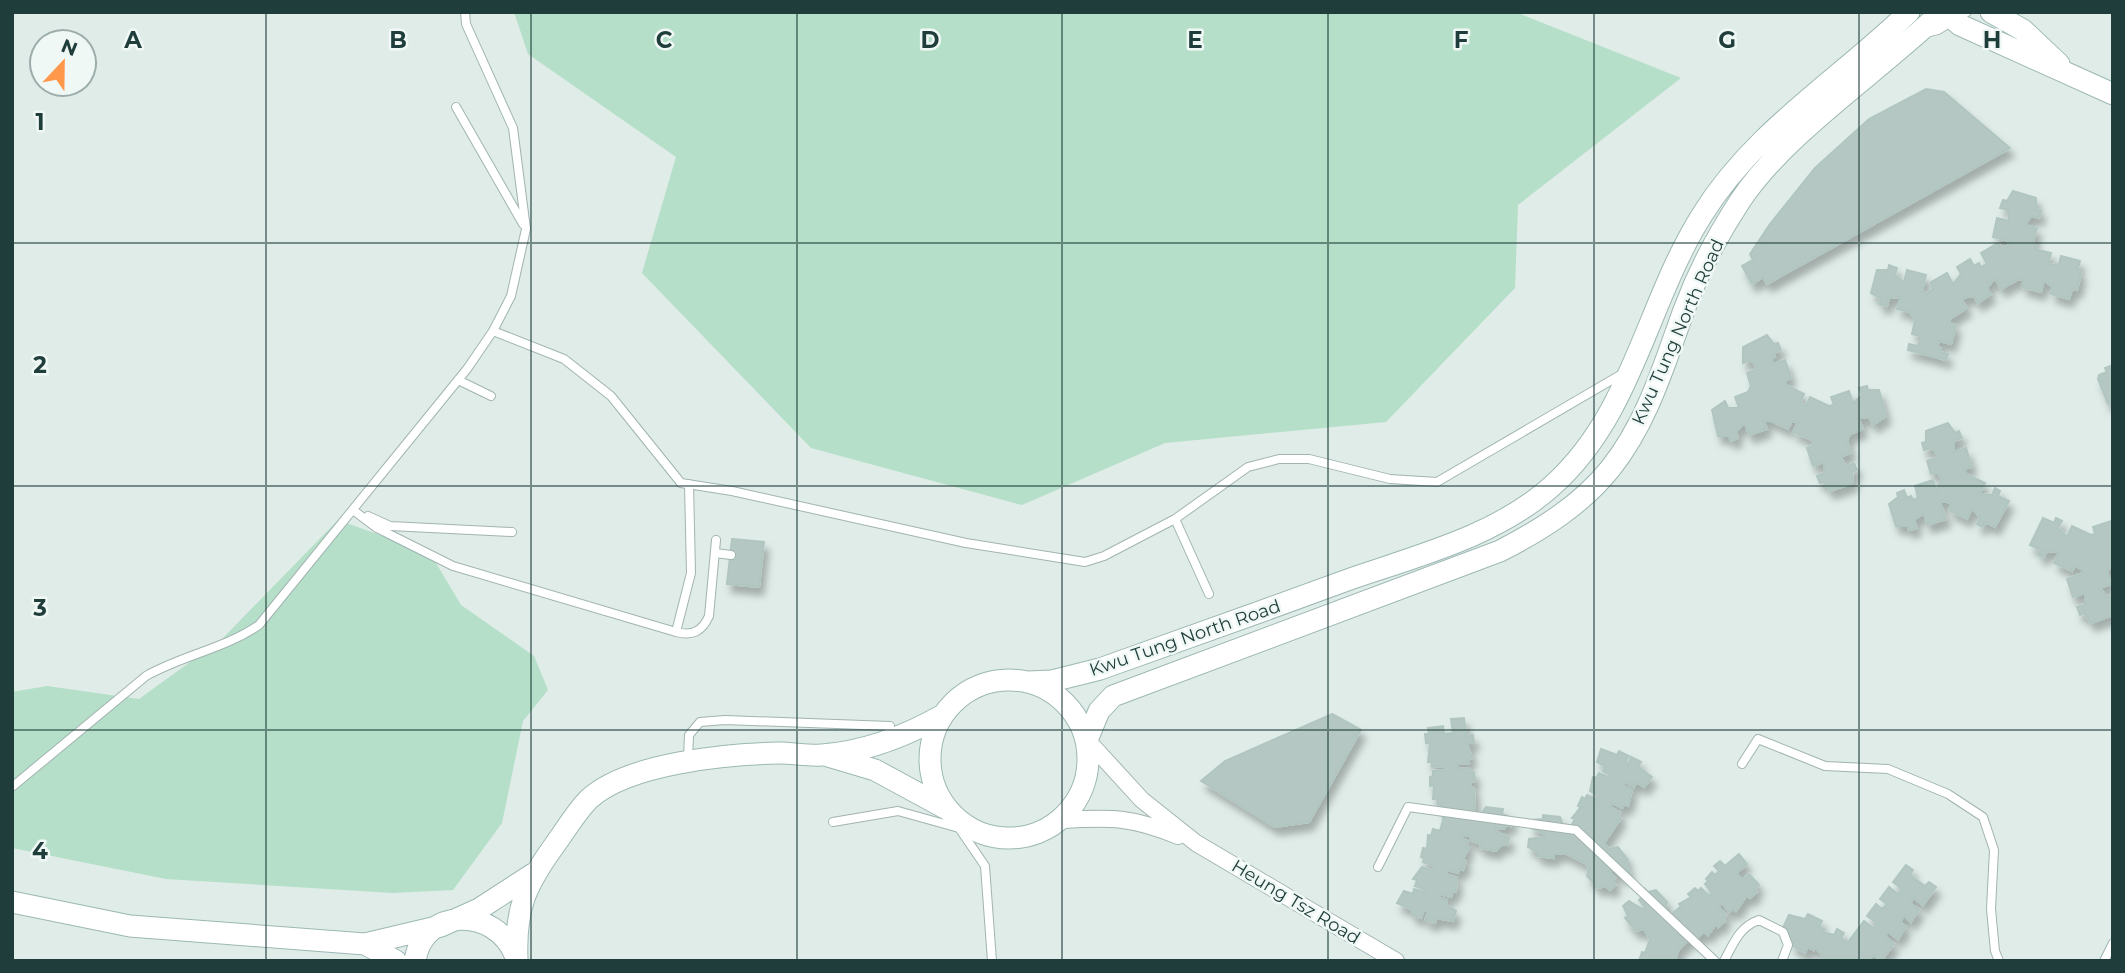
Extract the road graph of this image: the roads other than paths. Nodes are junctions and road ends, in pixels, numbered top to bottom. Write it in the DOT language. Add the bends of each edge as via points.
graph roads {
  1 [pos="465,12"];
  2 [pos="1909,12"];
  3 [pos="1943,12"];
  4 [pos="1967,12"];
  5 [pos="1991,12"];
  6 [pos="2071,75"];
  7 [pos="2113,94"];
  8 [pos="456,107"];
  9 [pos="526,229"];
  10 [pos="493,331"];
  11 [pos="458,380"];
  12 [pos="491,396"];
  13 [pos="689,484"];
  14 [pos="353,510"];
  15 [pos="1175,519"];
  16 [pos="512,532"];
  17 [pos="716,540"];
  18 [pos="715,553"];
  19 [pos="731,555"];
  20 [pos="1209,594"];
  21 [pos="676,632"];
  22 [pos="1028,682"];
  23 [pos="943,715"];
  24 [pos="890,726"];
  25 [pos="1087,740"];
  26 [pos="822,755"];
  27 [pos="689,763"];
  28 [pos="1742,764"];
  29 [pos="12,787"];
  30 [pos="947,809"];
  31 [pos="1062,820"];
  32 [pos="833,822"];
  33 [pos="1196,843"];
  34 [pos="1378,867"];
  35 [pos="534,873"];
  36 [pos="12,902"];
  37 [pos="435,928"];
  38 [pos="2113,943"];
  39 [pos="365,944"];
  40 [pos="517,960"];
  41 [pos="396,961"];
  42 [pos="415,961"];
  43 [pos="992,961"];
  44 [pos="1396,961"];
  45 [pos="1716,961"];
  46 [pos="1724,961"];
  47 [pos="1782,961"];
  48 [pos="1999,961"];
  49 [pos="2104,961"];
  1 -- 9 [label="lane" via="466,24 513,128"];
  2 -- 22 [label="main road, Kwu Tung North Road" via="1761,139 1725,180 1669,274 1613,410 1575,465 1549,489 1500,521 1437,548 1100,669"];
  3 -- 6 [label="main road" via="1960,25"];
  3 -- 25 [label="main road, Kwu Tung North Road" via="1786,149 1741,199 1698,276 1644,414 1610,468 1588,492 1533,534 1500,551 1113,696 1099,711"];
  4 -- 15 [label="lane" via="1938,30 1891,40 1797,97 1746,148 1704,202 1667,264 1621,375 1437,482 1391,479 1309,460 1279,459 1248,467"];
  5 -- 6 [label="main road" via="2023,30"];
  6 -- 7 [label="main road"];
  8 -- 9 [label="lane"];
  9 -- 10 [label="lane" via="512,296"];
  10 -- 11 [label="lane"];
  10 -- 13 [label="lane" via="565,359 611,396 681,483"];
  11 -- 12 [label="lane"];
  11 -- 14 [label="lane"];
  13 -- 15 [label="lane" via="1085,562"];
  13 -- 21 [label="lane" via="691,573"];
  14 -- 16 [label="lane" via="390,526"];
  14 -- 21 [label="lane" via="453,566"];
  14 -- 29 [label="lane" via="259,625 236,641 171,662 146,676"];
  15 -- 20 [label="lane"];
  17 -- 18 [label="lane"];
  18 -- 19 [label="lane"];
  18 -- 21 [label="lane" via="704,627 695,633"];
  22 -- 23 [label="main road, Kwu Tung North Road" via="1009,680 971,689"];
  22 -- 25 [label="main road, Kwu Tung North Road" via="1065,702"];
  23 -- 26 [label="main road, Kwu Tung North Road" via="892,740"];
  23 -- 30 [label="main road, Kwu Tung North Road" via="934,732 930,770"];
  24 -- 27 [label="lane" via="700,722 689,735"];
  25 -- 31 [label="main road, Kwu Tung North Road" via="1085,785"];
  25 -- 33 [label="street, Heung Tsz Road" via="1142,800"];
  26 -- 27 [label="main road, Kwu Tung North Road" via="743,755"];
  26 -- 30 [label="main road, Kwu Tung North Road" via="875,770"];
  27 -- 35 [label="main road, Kwu Tung North Road" via="633,776 590,798"];
  28 -- 48 [label="lane" via="1758,739 1825,766 1888,769 1948,794 1983,817 1994,850 1991,909"];
  30 -- 31 [label="main road, Kwu Tung North Road" via="962,824 995,838 1030,836"];
  31 -- 33 [label="street, Heung Tsz Road" via="1143,821"];
  32 -- 43 [label="lane" via="898,811 959,828 985,866"];
  33 -- 44 [label="street, Heung Tsz Road"];
  34 -- 45 [label="lane" via="1408,807 1576,830"];
  35 -- 37 [label="main road, Kwu Tung North Road" via="479,909"];
  35 -- 40 [label="main road, Kwu Tung North Road" via="519,909"];
  36 -- 39 [label="main road" via="146,928"];
  37 -- 39 [label="main road"];
  37 -- 40 [label="main road, Kwu Tung North Road" via="459,919 485,922 511,943"];
  37 -- 42 [label="main road" via="423,941"];
  38 -- 49 [label="lane"];
  39 -- 41 [label="main road"];
  46 -- 47 [label="lane" via="1738,934 1759,920 1783,932 1788,945"];
}
